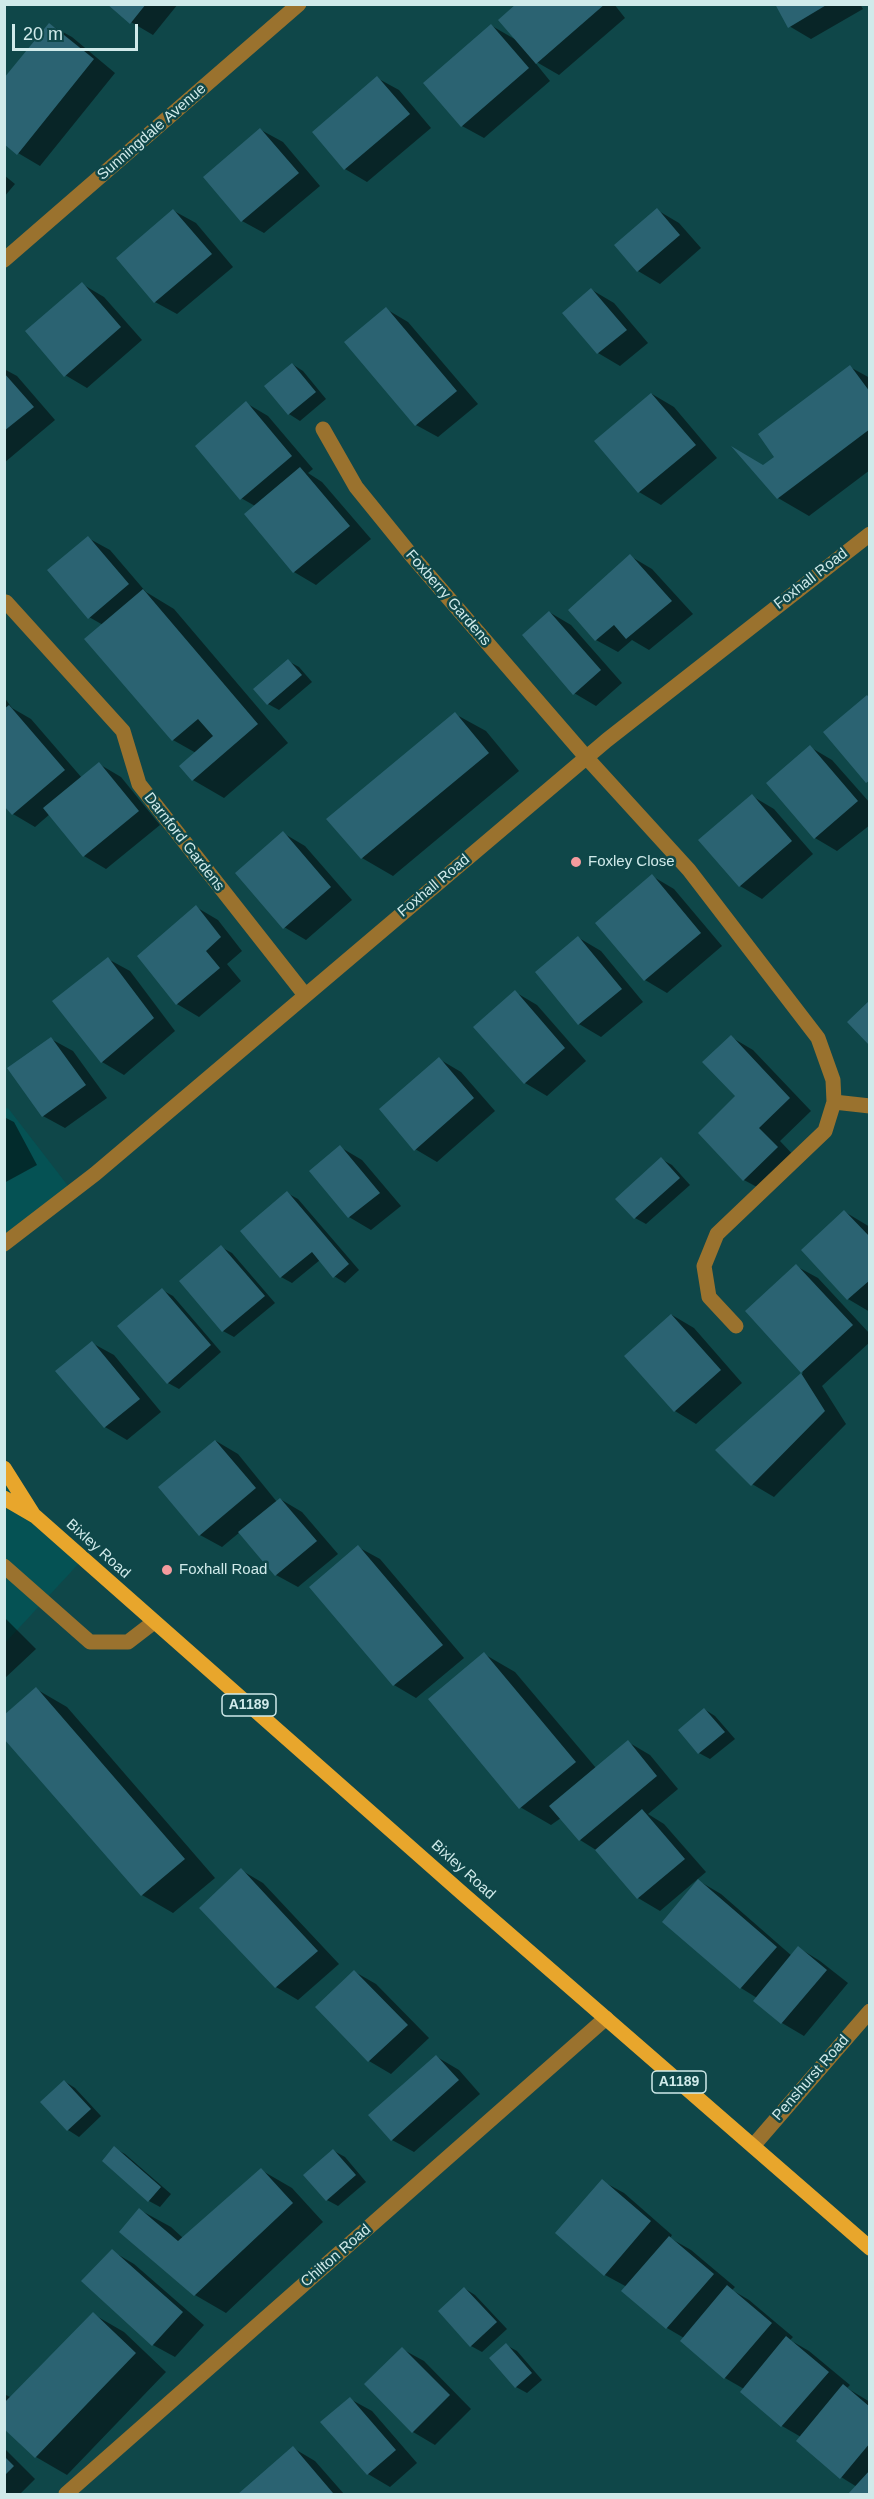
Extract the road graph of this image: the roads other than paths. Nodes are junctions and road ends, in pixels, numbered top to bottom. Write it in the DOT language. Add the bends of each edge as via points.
graph roads {
  1 [pos="296,6"];
  2 [pos="4,260"];
  3 [pos="322,429"];
  4 [pos="870,534"];
  5 [pos="6,602"];
  6 [pos="586,757"];
  7 [pos="305,995"];
  8 [pos="834,1102"];
  9 [pos="870,1106"];
  10 [pos="4,1244"];
  11 [pos="736,1326"];
  12 [pos="4,1468"];
  13 [pos="4,1498"];
  14 [pos="35,1516"];
  15 [pos="4,1566"];
  16 [pos="154,1622"];
  17 [pos="870,2011"];
  18 [pos="606,2018"];
  19 [pos="753,2146"];
  20 [pos="870,2248"];
  21 [pos="66,2494"];
  1 -- 2 [label="street, Sunningdale Avenue"];
  3 -- 6 [label="street, Foxberry Gardens" via="356,488"];
  4 -- 6 [label="street, Foxhall Road"];
  5 -- 7 [label="street, Darnford Gardens" via="123,731 139,784"];
  6 -- 7 [label="street, Foxhall Road"];
  6 -- 8 [label="street" via="690,870 818,1038 833,1080"];
  7 -- 10 [label="street, Foxhall Road" via="94,1174"];
  8 -- 9 [label="street"];
  8 -- 11 [label="street" via="825,1131 717,1234 704,1266 709,1297"];
  12 -- 14 [label="main road, Bixley Road / A1189"];
  13 -- 14 [label="main road, Bixley Road / A1189"];
  14 -- 16 [label="main road, Bixley Road / A1189"];
  15 -- 16 [label="street" via="90,1641 128,1642"];
  16 -- 18 [label="main road, Bixley Road / A1189"];
  17 -- 19 [label="street, Penshurst Road"];
  18 -- 19 [label="main road, Bixley Road / A1189"];
  18 -- 21 [label="street, Chilton Road"];
  19 -- 20 [label="main road, Bixley Road / A1189"];
}
